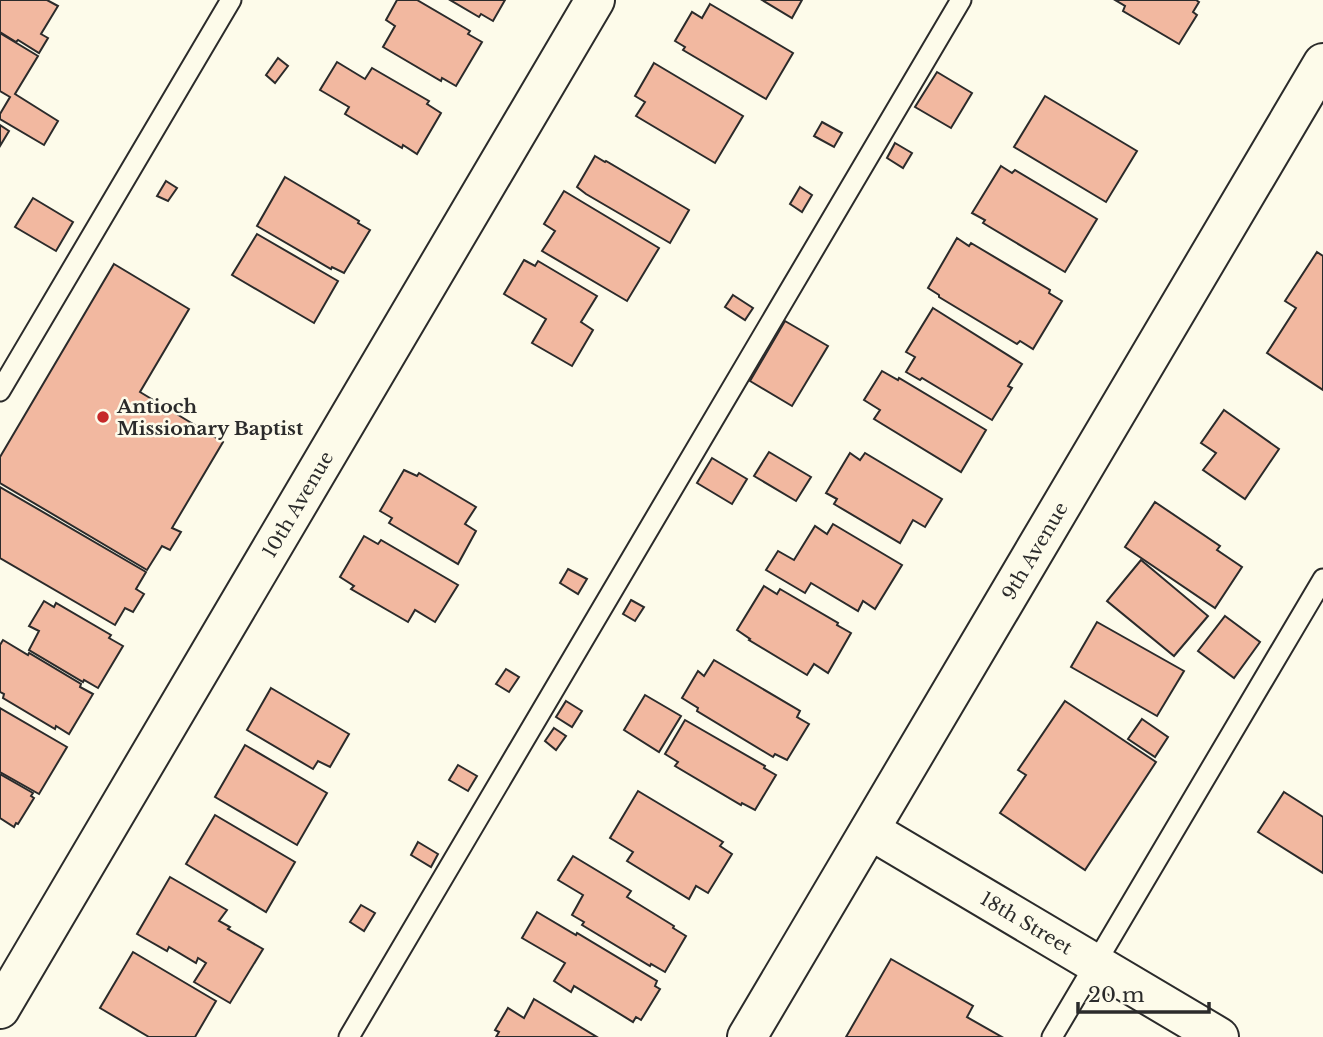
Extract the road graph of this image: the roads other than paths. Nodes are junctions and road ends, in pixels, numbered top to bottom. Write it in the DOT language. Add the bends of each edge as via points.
graph roads {
  1 [pos="231,0"];
  2 [pos="595,0"];
  3 [pos="961,0"];
  4 [pos="1323,63"];
  5 [pos="0,391"];
  6 [pos="1323,579"];
  7 [pos="870,830"];
  8 [pos="1095,964"];
  9 [pos="0,1009"];
  10 [pos="349,1037"];
  11 [pos="747,1037"];
  12 [pos="1052,1037"];
  13 [pos="1219,1037"];
  1 -- 5 [label="lane"];
  2 -- 9 [label="street, 10th Avenue"];
  3 -- 10 [label="lane"];
  4 -- 7 [label="street, 9th Avenue"];
  6 -- 8 [label="lane"];
  7 -- 8 [label="street, 18th Street"];
  7 -- 11 [label="street, 9th Avenue"];
  8 -- 12 [label="lane"];
  8 -- 13 [label="street, 18th Street"];
}
